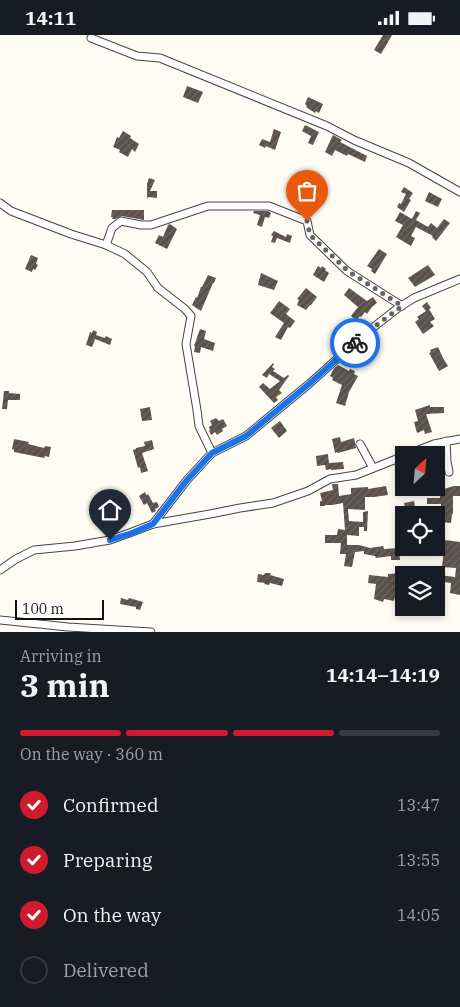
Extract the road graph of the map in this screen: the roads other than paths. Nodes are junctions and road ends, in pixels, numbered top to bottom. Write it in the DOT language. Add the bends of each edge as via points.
graph roads {
  1 [pos="91,38"];
  2 [pos="460,192"];
  3 [pos="0,203"];
  4 [pos="106,245"];
  5 [pos="460,279"];
  6 [pos="402,306"];
  7 [pos="460,439"];
  8 [pos="446,441"];
  9 [pos="360,444"];
  10 [pos="429,446"];
  11 [pos="212,453"];
  12 [pos="395,459"];
  13 [pos="373,468"];
  14 [pos="449,472"];
  15 [pos="153,524"];
  16 [pos="0,571"];
  17 [pos="0,620"];
  18 [pos="151,632"];
  1 -- 2 [label="street" via="137,56 160,58 327,126 409,163"];
  3 -- 4 [label="street" via="10,211"];
  4 -- 6 [label="street" via="112,228 121,221 151,225 208,206 269,206 307,221 310,235 348,271"];
  4 -- 11 [label="street" via="125,254 191,316 186,344 199,426"];
  5 -- 6 [label="street"];
  6 -- 11 [label="street" via="246,436"];
  7 -- 8 [label="street"];
  8 -- 10 [label="street"];
  8 -- 14 [label="street"];
  9 -- 13 [label="street"];
  11 -- 15 [label="street"];
  12 -- 13 [label="street"];
  13 -- 15 [label="street" via="356,475 330,479 308,491 273,503"];
  15 -- 16 [label="street" via="110,540 34,550"];
  17 -- 18 [label="street"];
}
